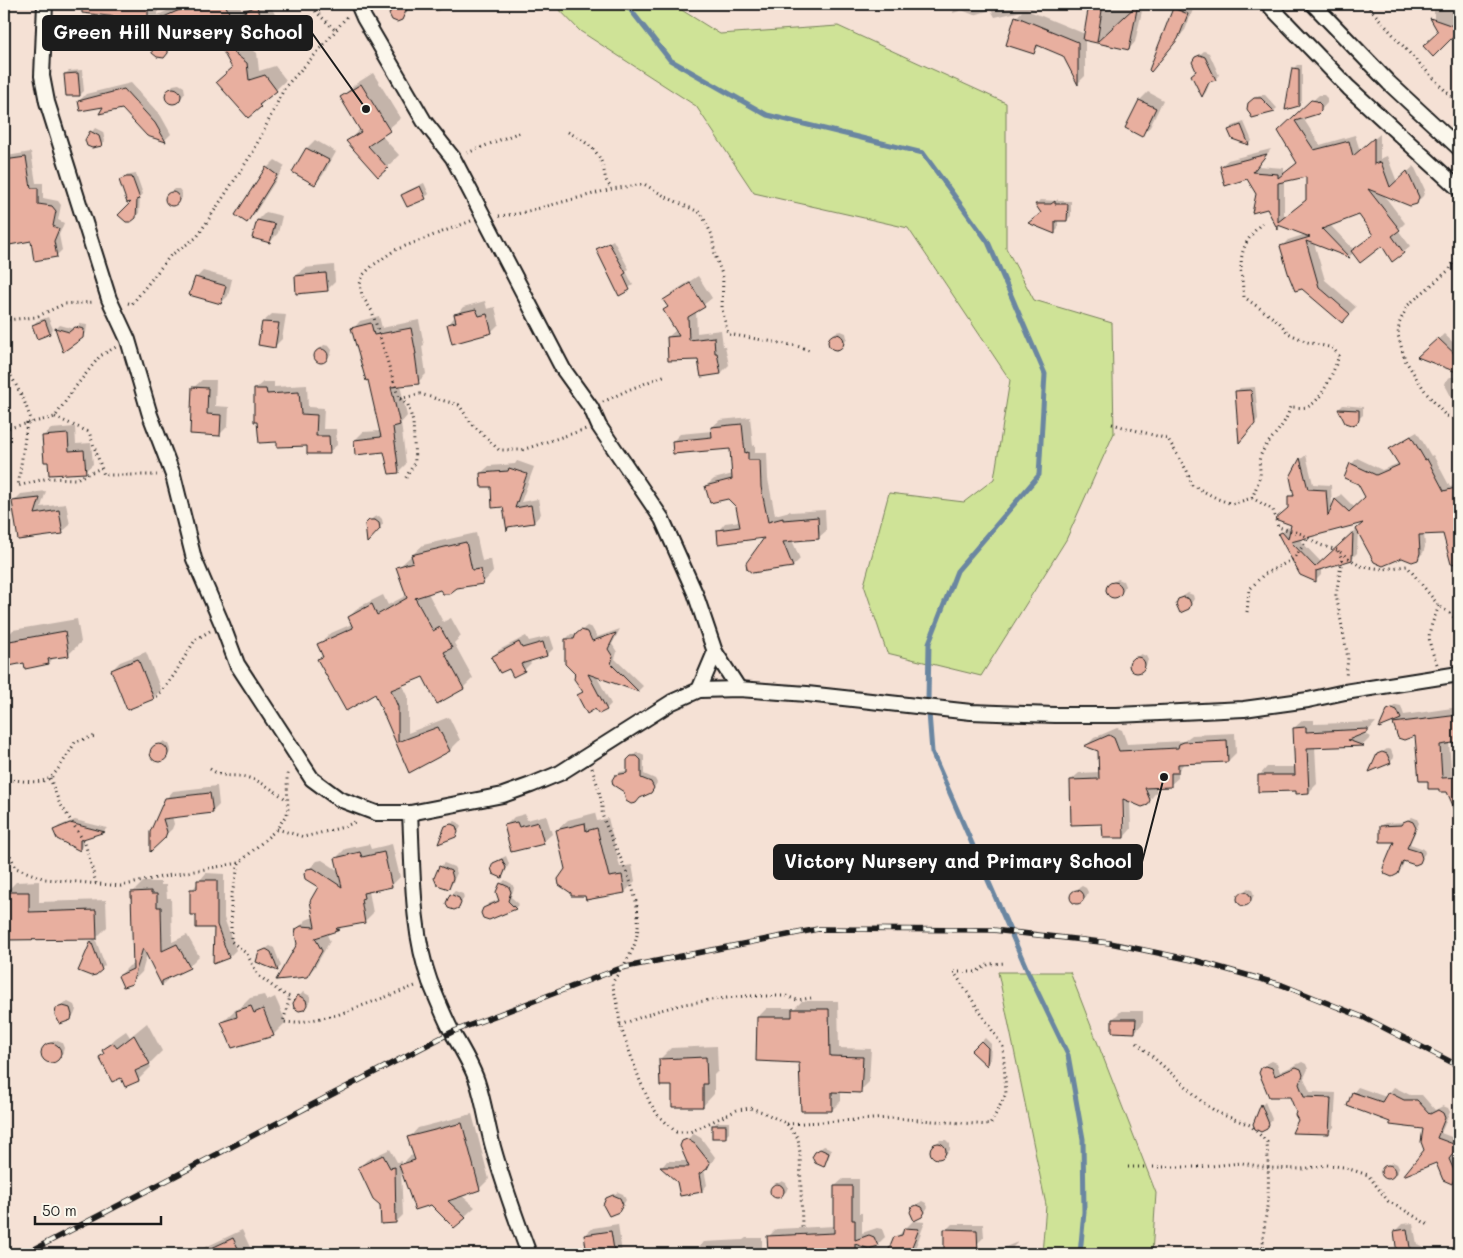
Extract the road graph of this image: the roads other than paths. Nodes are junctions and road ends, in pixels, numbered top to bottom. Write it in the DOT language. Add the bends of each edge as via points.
graph roads {
  1 [pos="45,4"];
  2 [pos="1268,4"];
  3 [pos="1313,4"];
  4 [pos="355,7"];
  5 [pos="1459,148"];
  6 [pos="1459,189"];
  7 [pos="715,652"];
  8 [pos="1459,674"];
  9 [pos="739,689"];
  10 [pos="699,690"];
  11 [pos="410,813"];
  12 [pos="529,1254"];
  1 -- 11 [label="street" via="42,76 47,102 109,299 128,340 150,416 173,474 194,559 237,664 312,779 339,799 376,813"];
  2 -- 6 [label="street" via="1349,88"];
  3 -- 5 [label="street" via="1389,83"];
  4 -- 7 [label="street" via="424,121 452,158 563,369 662,519 696,593"];
  7 -- 9 [label="street"];
  7 -- 10 [label="street"];
  8 -- 9 [label="street" via="1244,709 1117,715 971,712"];
  9 -- 10 [label="street"];
  10 -- 11 [label="street" via="672,702 560,773 513,792"];
  11 -- 12 [label="street" via="421,949 430,981 476,1078 493,1146"];
}
